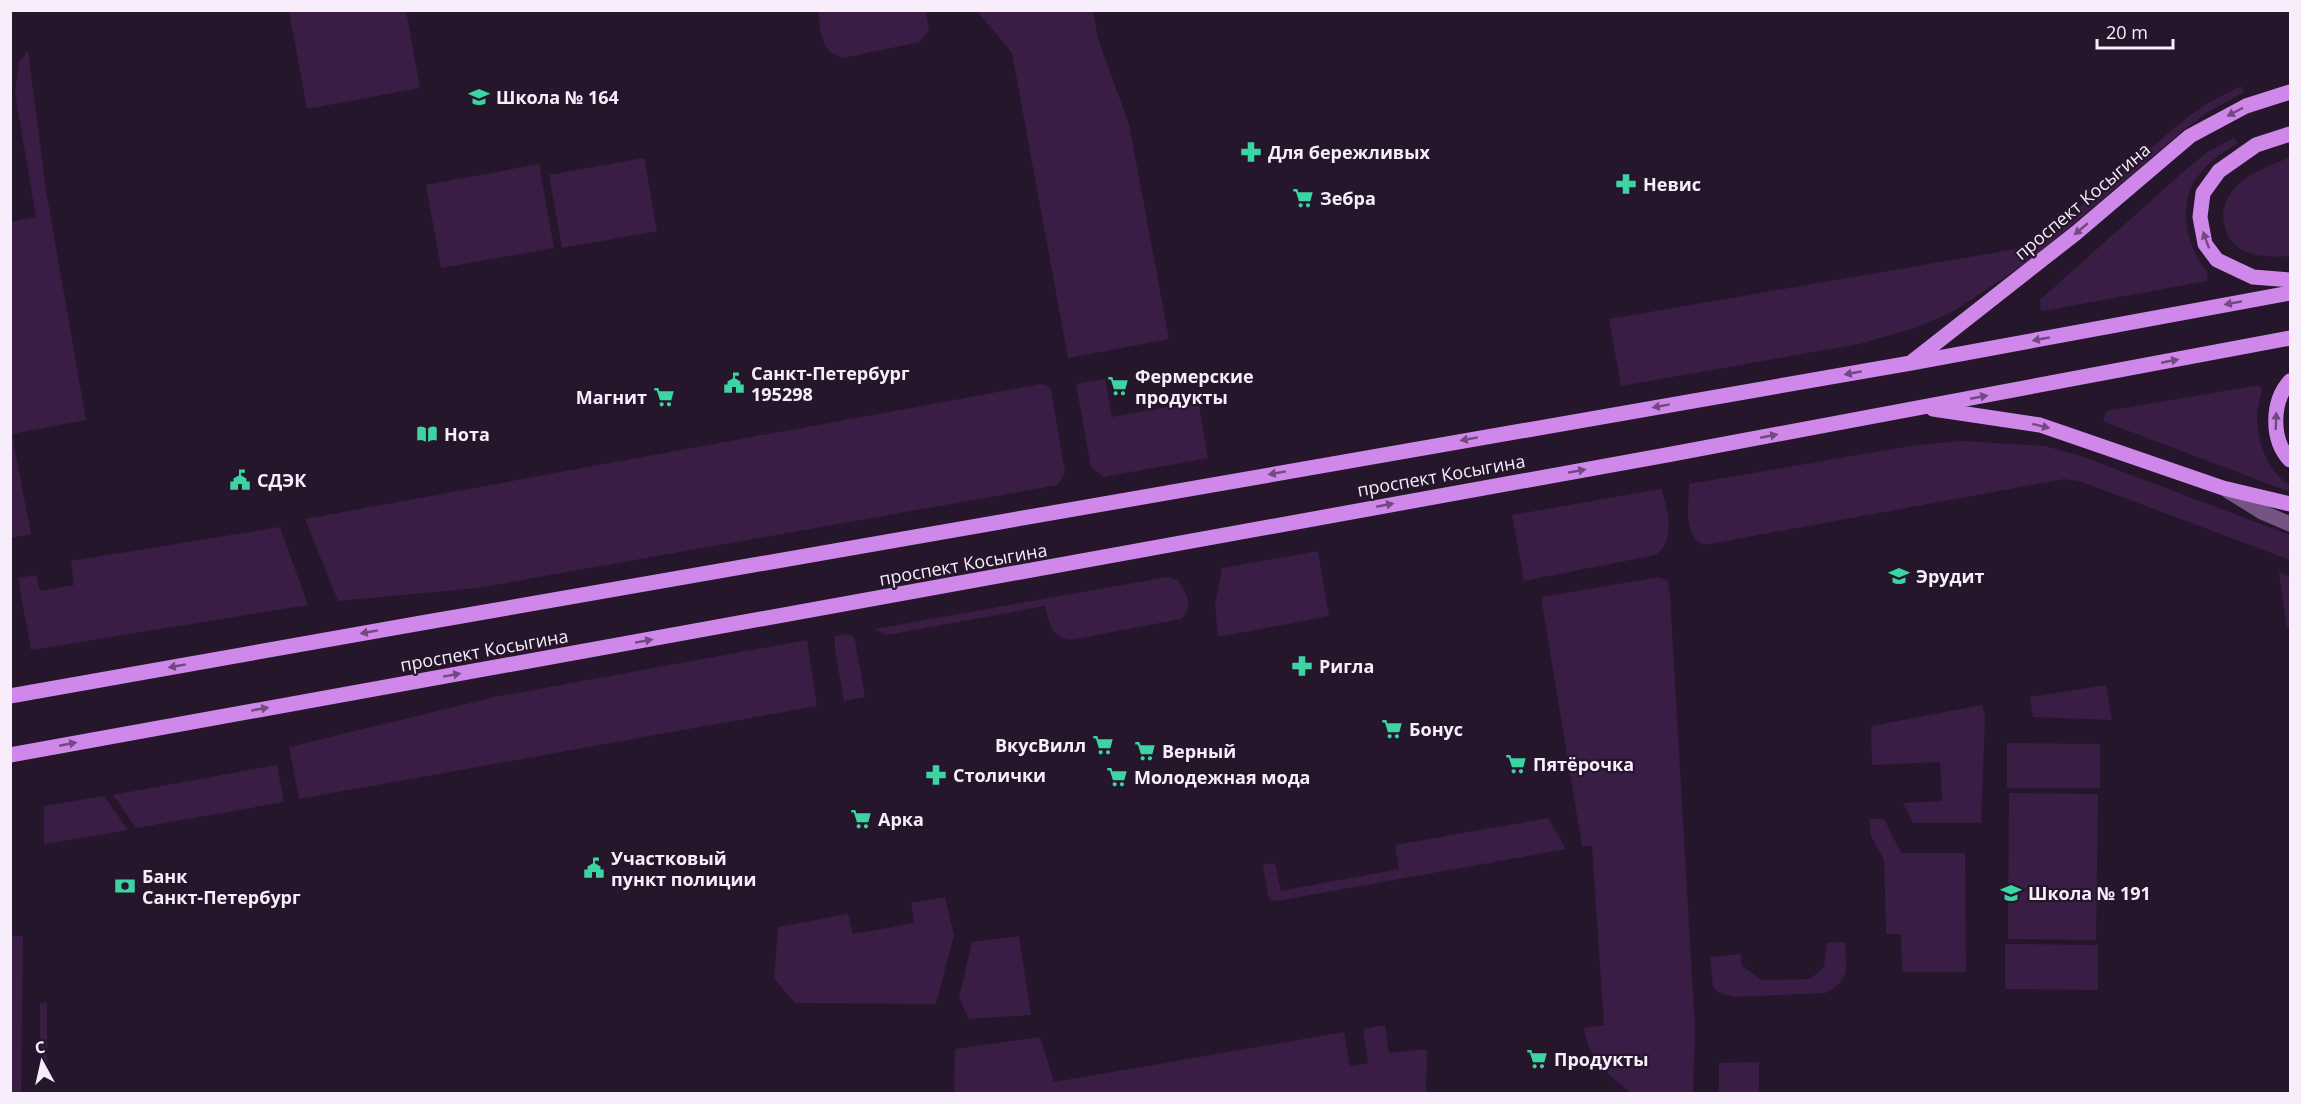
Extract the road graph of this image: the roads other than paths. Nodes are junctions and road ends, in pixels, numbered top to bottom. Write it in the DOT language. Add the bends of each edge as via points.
graph roads {
  1 [pos="2290,92"];
  2 [pos="2290,134"];
  3 [pos="2290,280"];
  4 [pos="2290,293"];
  5 [pos="2290,338"];
  6 [pos="1911,363"];
  7 [pos="2290,381"];
  8 [pos="1921,408"];
  9 [pos="2290,460"];
  10 [pos="2223,488"];
  11 [pos="2290,504"];
  12 [pos="2290,524"];
  13 [pos="10,696"];
  14 [pos="10,755"];
  1 -- 6 [label="main road, проспект Косыгина, one-way" via="2246,106 2190,136 2076,233"];
  3 -- 2 [label="main road, one-way" via="2253,277 2217,260 2205,244 2200,217 2203,193 2219,171 2256,145"];
  4 -- 6 [label="main road, проспект Косыгина, one-way"];
  8 -- 5 [label="main road, проспект Косыгина, one-way"];
  6 -- 13 [label="main road, проспект Косыгина, one-way"];
  9 -- 7 [label="main road, one-way" via="2276,434 2277,408"];
  8 -- 10 [label="main road, проспект Косыгина, one-way" via="2040,425"];
  14 -- 8 [label="main road, проспект Косыгина, one-way"];
  10 -- 11 [label="main road, проспект Косыгина"];
  10 -- 12 [label="street"];
}
